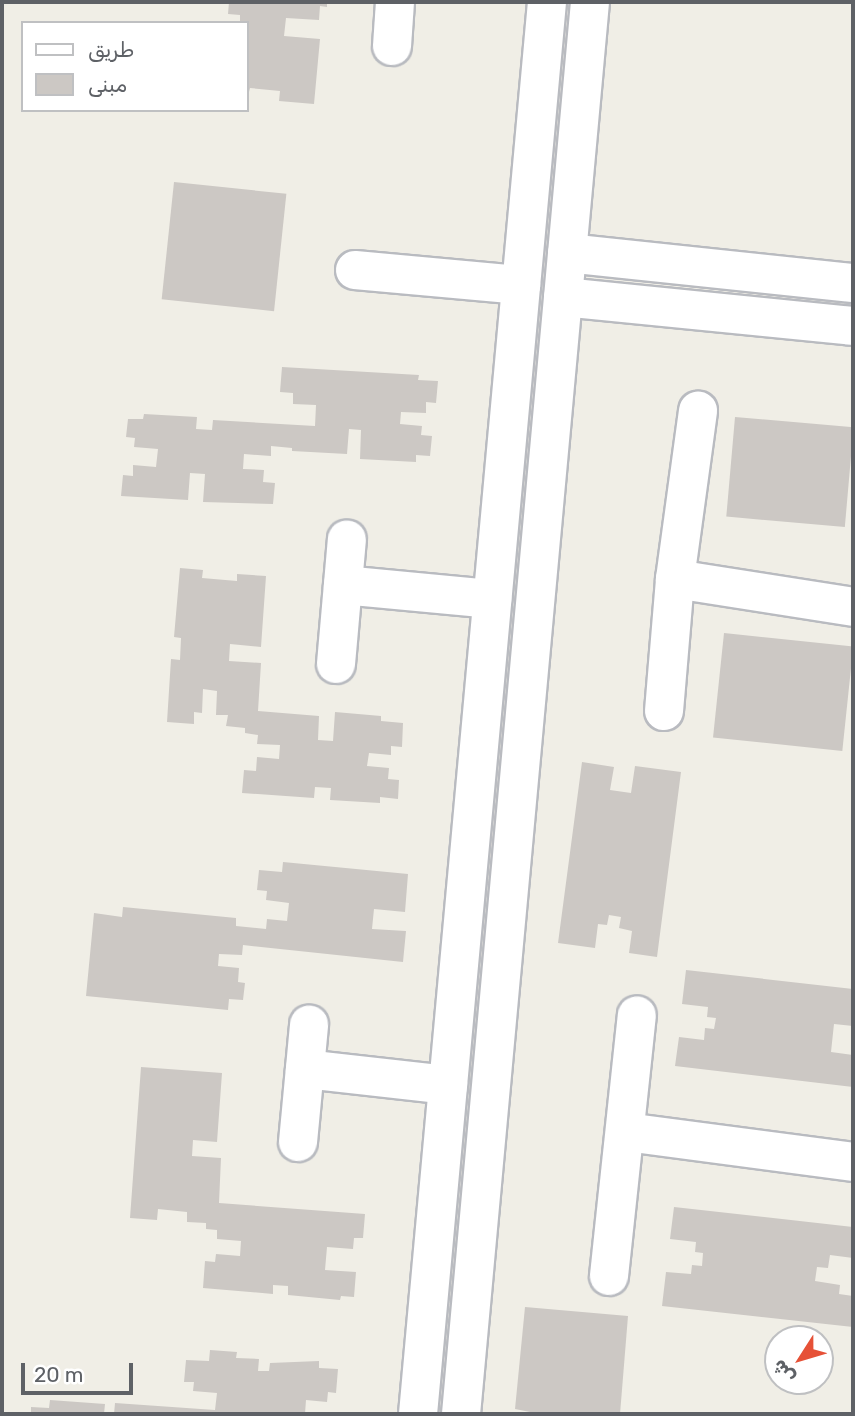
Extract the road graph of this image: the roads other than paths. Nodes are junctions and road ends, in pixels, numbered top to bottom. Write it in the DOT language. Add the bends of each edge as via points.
graph roads {
  1 [pos="395,2"];
  2 [pos="547,2"];
  3 [pos="590,2"];
  4 [pos="392,46"];
  5 [pos="567,253"];
  6 [pos="355,270"];
  7 [pos="853,283"];
  8 [pos="521,285"];
  9 [pos="563,298"];
  10 [pos="853,326"];
  11 [pos="698,411"];
  12 [pos="347,539"];
  13 [pos="675,579"];
  14 [pos="343,585"];
  15 [pos="492,599"];
  16 [pos="853,607"];
  17 [pos="336,664"];
  18 [pos="664,711"];
  19 [pos="637,1016"];
  20 [pos="309,1024"];
  21 [pos="305,1069"];
  22 [pos="448,1085"];
  23 [pos="626,1132"];
  24 [pos="298,1142"];
  25 [pos="853,1161"];
  26 [pos="609,1276"];
  27 [pos="418,1409"];
  28 [pos="461,1409"];
  1 -- 4 [label="street"];
  2 -- 8 [label="street"];
  3 -- 5 [label="street"];
  5 -- 7 [label="street"];
  5 -- 9 [label="street"];
  6 -- 8 [label="street"];
  8 -- 15 [label="street"];
  9 -- 10 [label="street"];
  9 -- 28 [label="street"];
  11 -- 13 [label="street"];
  12 -- 14 [label="street"];
  13 -- 16 [label="street"];
  13 -- 18 [label="street"];
  14 -- 15 [label="street"];
  14 -- 17 [label="street"];
  15 -- 22 [label="street"];
  19 -- 23 [label="street"];
  20 -- 21 [label="street"];
  21 -- 22 [label="street"];
  21 -- 24 [label="street"];
  22 -- 27 [label="street"];
  23 -- 25 [label="street"];
  23 -- 26 [label="street"];
  27 -- 28 [label="street"];
}
